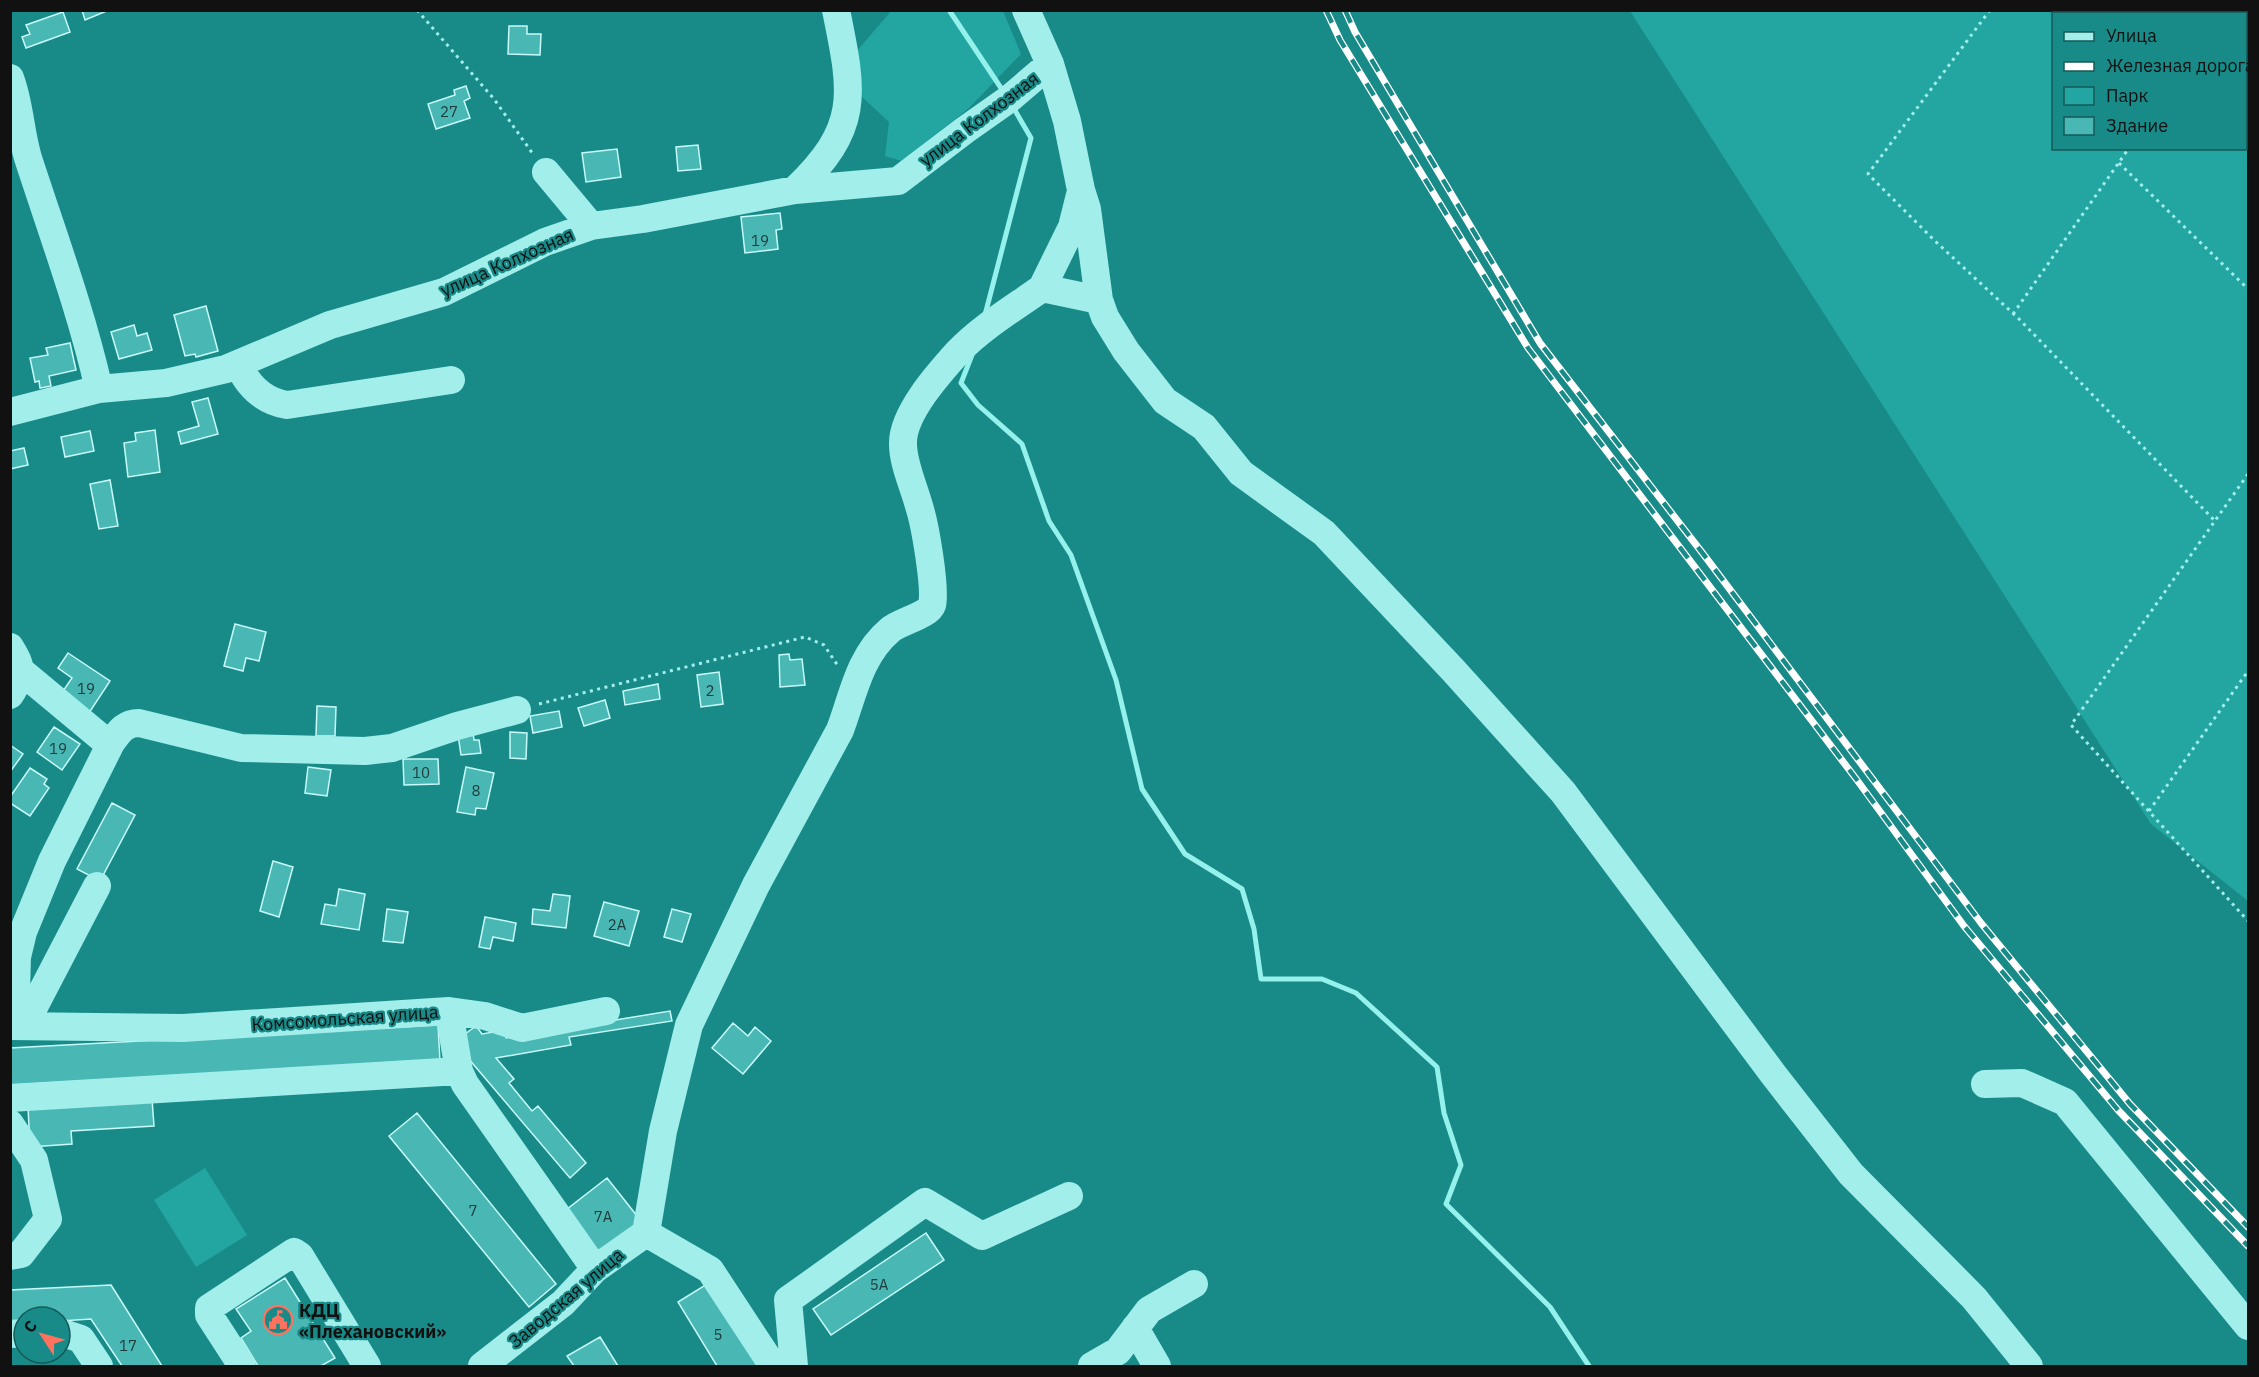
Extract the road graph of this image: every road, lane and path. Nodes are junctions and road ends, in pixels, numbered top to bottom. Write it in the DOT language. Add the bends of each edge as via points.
graph roads {
  1 [pos="417,10"];
  2 [pos="836,10"];
  3 [pos="1026,10"];
  4 [pos="1990,10"];
  5 [pos="1050,64"];
  6 [pos="10,78"];
  7 [pos="2127,150"];
  8 [pos="2119,163"];
  9 [pos="546,172"];
  10 [pos="795,190"];
  11 [pos="1081,190"];
  12 [pos="591,226"];
  13 [pos="1042,288"];
  14 [pos="2248,289"];
  15 [pos="1099,300"];
  16 [pos="2013,314"];
  17 [pos="238,364"];
  18 [pos="451,380"];
  19 [pos="99,389"];
  20 [pos="10,412"];
  21 [pos="2248,474"];
  22 [pos="2215,521"];
  23 [pos="14,671"];
  24 [pos="2248,671"];
  25 [pos="849,698"];
  26 [pos="517,710"];
  27 [pos="110,745"];
  28 [pos="2149,811"];
  29 [pos="97,886"];
  30 [pos="2248,921"];
  31 [pos="449,1011"];
  32 [pos="606,1011"];
  33 [pos="16,1026"];
  34 [pos="459,1071"];
  35 [pos="1985,1084"];
  36 [pos="10,1098"];
  37 [pos="10,1124"];
  38 [pos="1069,1196"];
  39 [pos="646,1233"];
  40 [pos="10,1256"];
  41 [pos="595,1269"];
  42 [pos="1194,1284"];
  43 [pos="2248,1326"];
  44 [pos="1135,1328"];
  45 [pos="72,1336"];
  46 [pos="99,1366"];
  47 [pos="242,1366"];
  48 [pos="367,1366"];
  49 [pos="486,1366"];
  50 [pos="773,1366"];
  51 [pos="794,1366"];
  52 [pos="1092,1366"];
  53 [pos="1157,1366"];
  54 [pos="2029,1366"];
  1 -- 9 [label="path" via="494,99"];
  2 -- 10 [label="street" via="849,83 847,111 838,138 824,160"];
  3 -- 5 [label="street"];
  4 -- 16 [label="path" via="1868,174"];
  5 -- 10 [label="street, улица Колхозная" via="898,181"];
  5 -- 11 [label="street"];
  6 -- 19 [label="street" via="26,149 77,304"];
  7 -- 8 [label="path"];
  8 -- 14 [label="path"];
  8 -- 16 [label="path"];
  9 -- 12 [label="street"];
  10 -- 12 [label="street, улица Колхозная"];
  11 -- 13 [label="street" via="1072,227"];
  11 -- 15 [label="street"];
  12 -- 17 [label="street, улица Колхозная" via="545,242 444,292 330,325"];
  13 -- 15 [label="street"];
  13 -- 25 [label="street" via="959,351 912,413 903,448 925,524 932,606 928,612 890,629 879,640"];
  15 -- 54 [label="street" via="1126,351 1165,401 1204,427 1241,473 1324,533 1563,792 1851,1174 1974,1298"];
  16 -- 22 [label="path"];
  17 -- 18 [label="street" via="256,391 268,400 287,405"];
  17 -- 19 [label="street, улица Колхозная" via="166,383"];
  19 -- 20 [label="street, улица Колхозная"];
  21 -- 22 [label="path"];
  22 -- 28 [label="path" via="2071,725"];
  23 -- 27 [label="street"];
  24 -- 28 [label="path"];
  25 -- 26 [label="path" via="828,649 805,637"];
  25 -- 39 [label="street" via="850,706 840,730 756,885 689,1025 663,1131"];
  26 -- 27 [label="street" via="383,750 242,748 139,723 124,726"];
  27 -- 33 [label="street" via="52,861 22,932 17,957"];
  28 -- 30 [label="path"];
  29 -- 33 [label="street"];
  31 -- 32 [label="street" via="485,1016 522,1028"];
  31 -- 33 [label="street, Комсомольская улица" via="183,1028"];
  31 -- 34 [label="street, Комсомольская улица"];
  34 -- 36 [label="street"];
  34 -- 41 [label="street, Комсомольская улица"];
  35 -- 43 [label="street" via="2022,1083 2065,1102"];
  37 -- 40 [label="street" via="34,1160 48,1219 21,1254"];
  38 -- 51 [label="street" via="982,1236 925,1202 788,1300"];
  39 -- 41 [label="street, Заводская улица"];
  39 -- 50 [label="street" via="710,1270"];
  41 -- 49 [label="street, Заводская улица" via="563,1303"];
  42 -- 44 [label="street" via="1149,1310"];
  44 -- 52 [label="street" via="1118,1351"];
  44 -- 53 [label="street"];
  45 -- 46 [label="street" via="81,1339"];
  47 -- 48 [label="street" via="208,1308 294,1252"];
}
